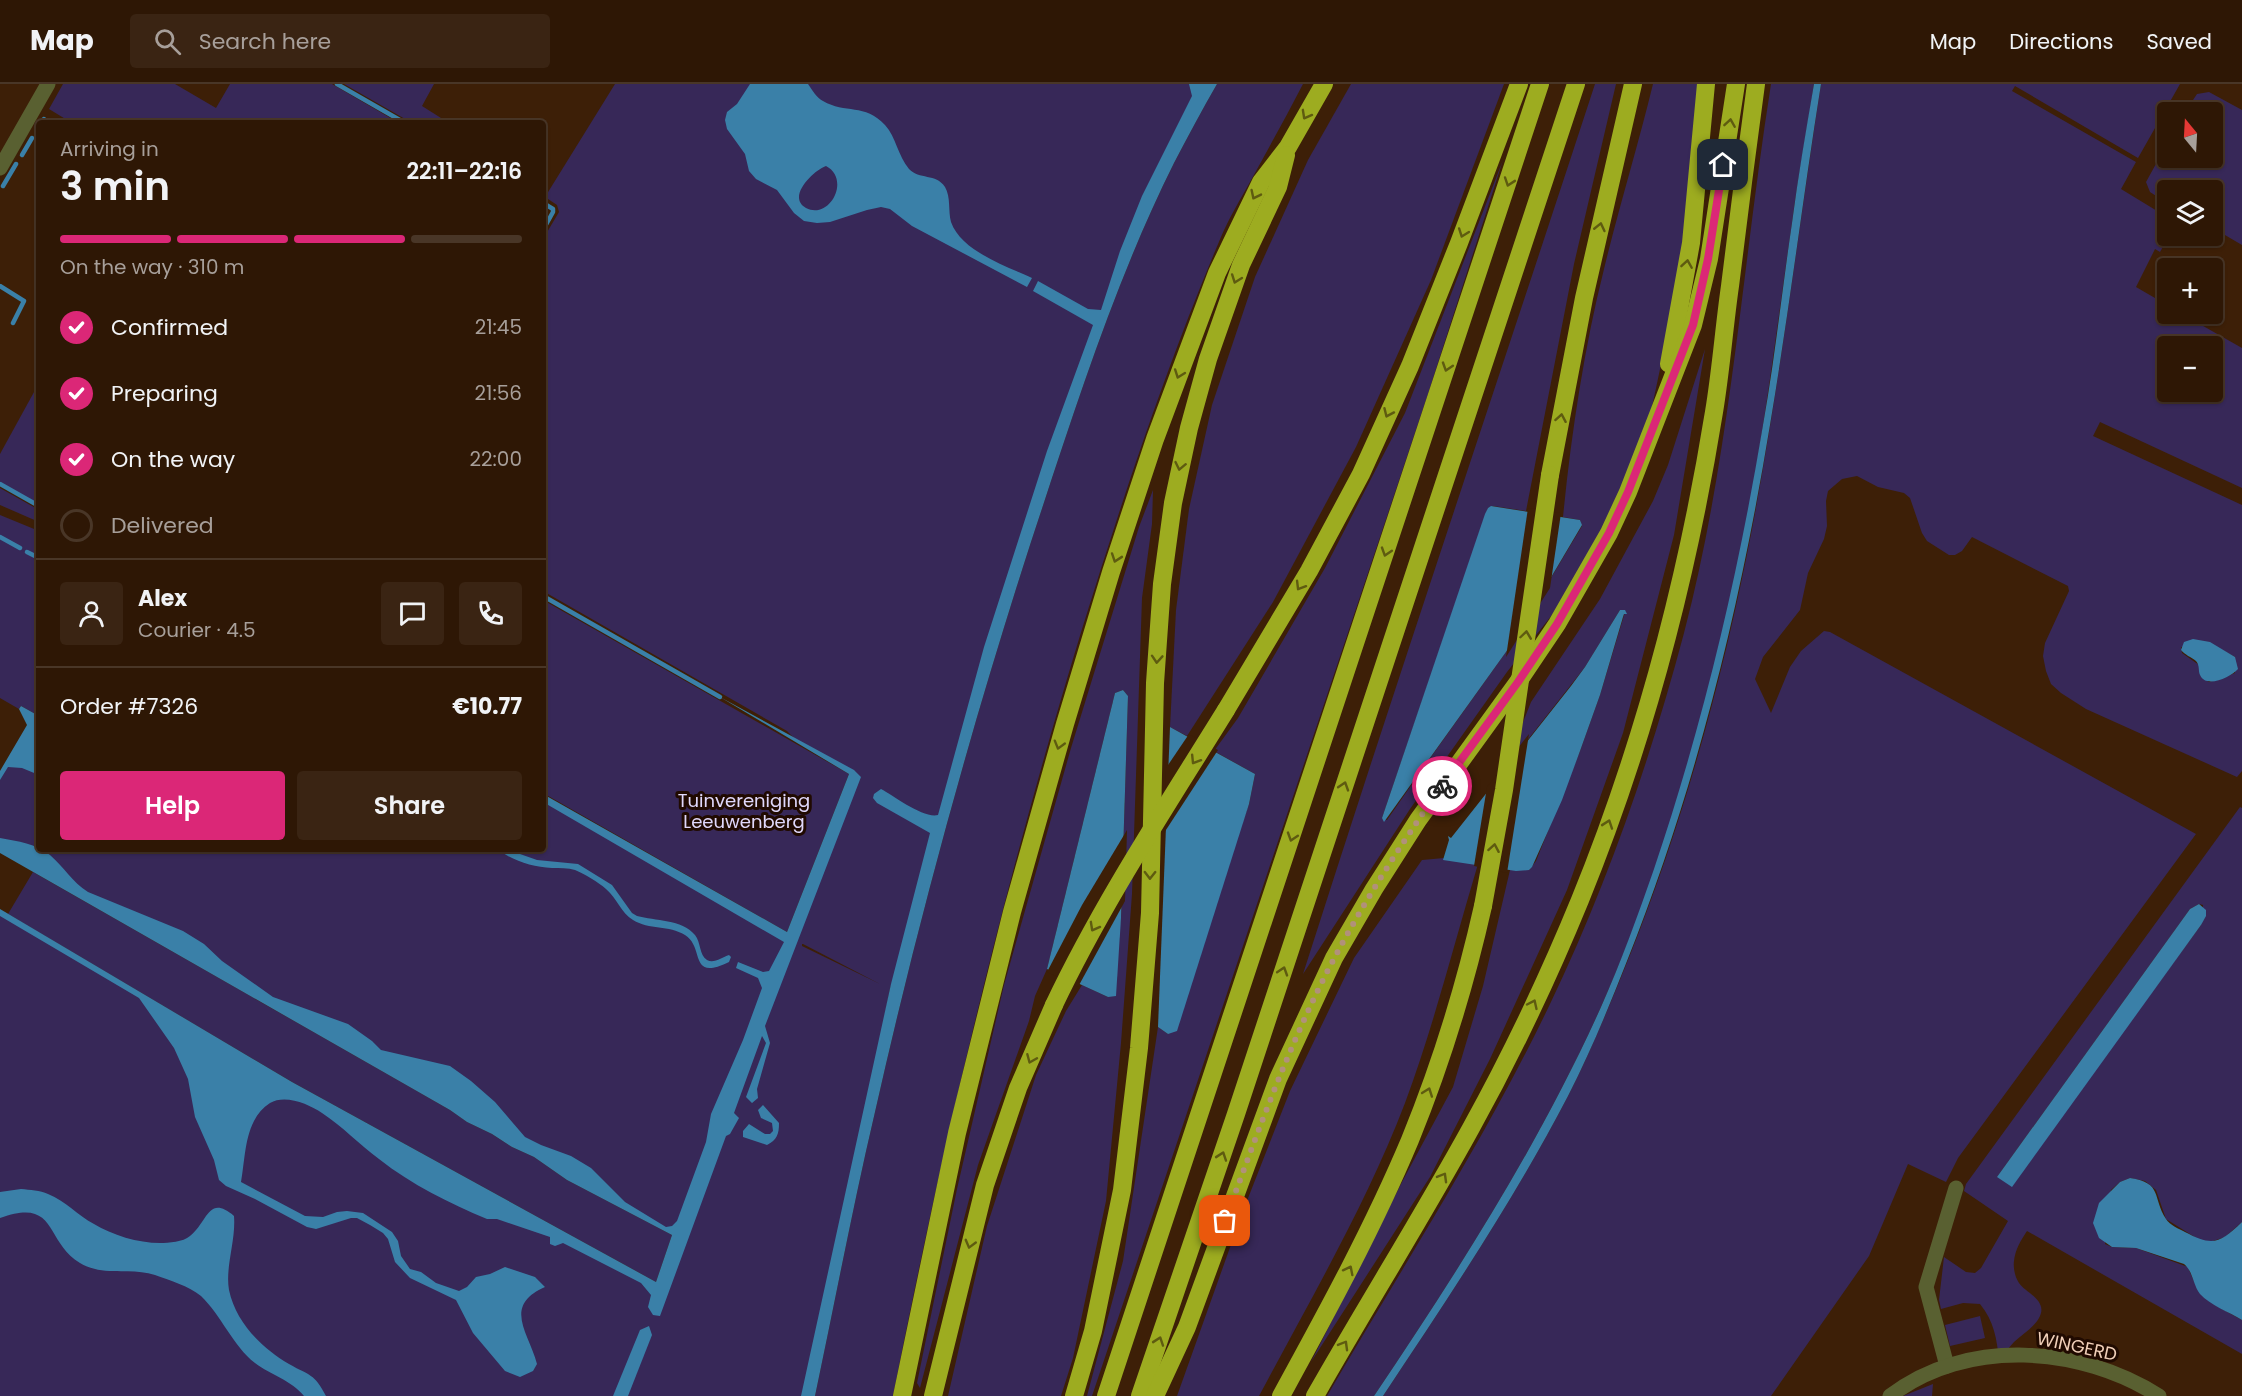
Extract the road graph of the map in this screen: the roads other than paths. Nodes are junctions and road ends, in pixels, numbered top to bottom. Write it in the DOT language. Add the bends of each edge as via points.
graph roads {
  1 [pos="48,84"];
  2 [pos="1324,84"];
  3 [pos="1519,84"];
  4 [pos="1540,84"];
  5 [pos="1576,84"];
  6 [pos="1633,84"];
  7 [pos="1706,84"];
  8 [pos="1736,84"];
  9 [pos="1756,84"];
  10 [pos="1288,147"];
  11 [pos="0,168"];
  12 [pos="1660,410"];
  13 [pos="1956,1188"];
  14 [pos="1947,1366"];
  15 [pos="902,1396"];
  16 [pos="933,1396"];
  17 [pos="1074,1396"];
  18 [pos="1106,1396"];
  19 [pos="1140,1396"];
  20 [pos="1155,1396"];
  21 [pos="1281,1396"];
  22 [pos="1315,1396"];
  23 [pos="1890,1396"];
  24 [pos="2159,1396"];
  1 -- 11 [label="street"];
  2 -- 10 [label="highway, one-way"];
  3 -- 16 [label="highway, one-way, bridge" via="1422,335 1361,474 1309,571 1112,894 1054,1005 1018,1088 985,1185"];
  4 -- 18 [label="highway, one-way"];
  19 -- 5 [label="highway, one-way"];
  21 -- 6 [label="highway, one-way, bridge" via="1358,1252 1410,1140 1446,1042 1483,906 1550,476 1584,298"];
  12 -- 7 [label="highway, one-way" via="1690,243"];
  12 -- 8 [label="highway, one-way" via="1702,291"];
  22 -- 9 [label="highway, one-way" via="1500,1074 1580,899 1639,735 1676,605 1701,485"];
  10 -- 15 [label="highway, one-way" via="1261,182 1217,273 1111,572 1009,923 957,1133"];
  10 -- 17 [label="highway, one-way" via="1278,187 1241,265 1208,359 1173,502 1155,683 1150,913 1139,1048 1122,1190 1093,1331"];
  12 -- 20 [label="highway" via="1614,522 1575,594 1518,682 1393,858 1318,989 1272,1095 1187,1327"];
  13 -- 14 [label="street" via="1926,1287"];
  14 -- 23 [label="street, WINGERD" via="1906,1384"];
  14 -- 24 [label="street, WINGERD" via="1988,1357 2035,1355 2125,1376"];
}
